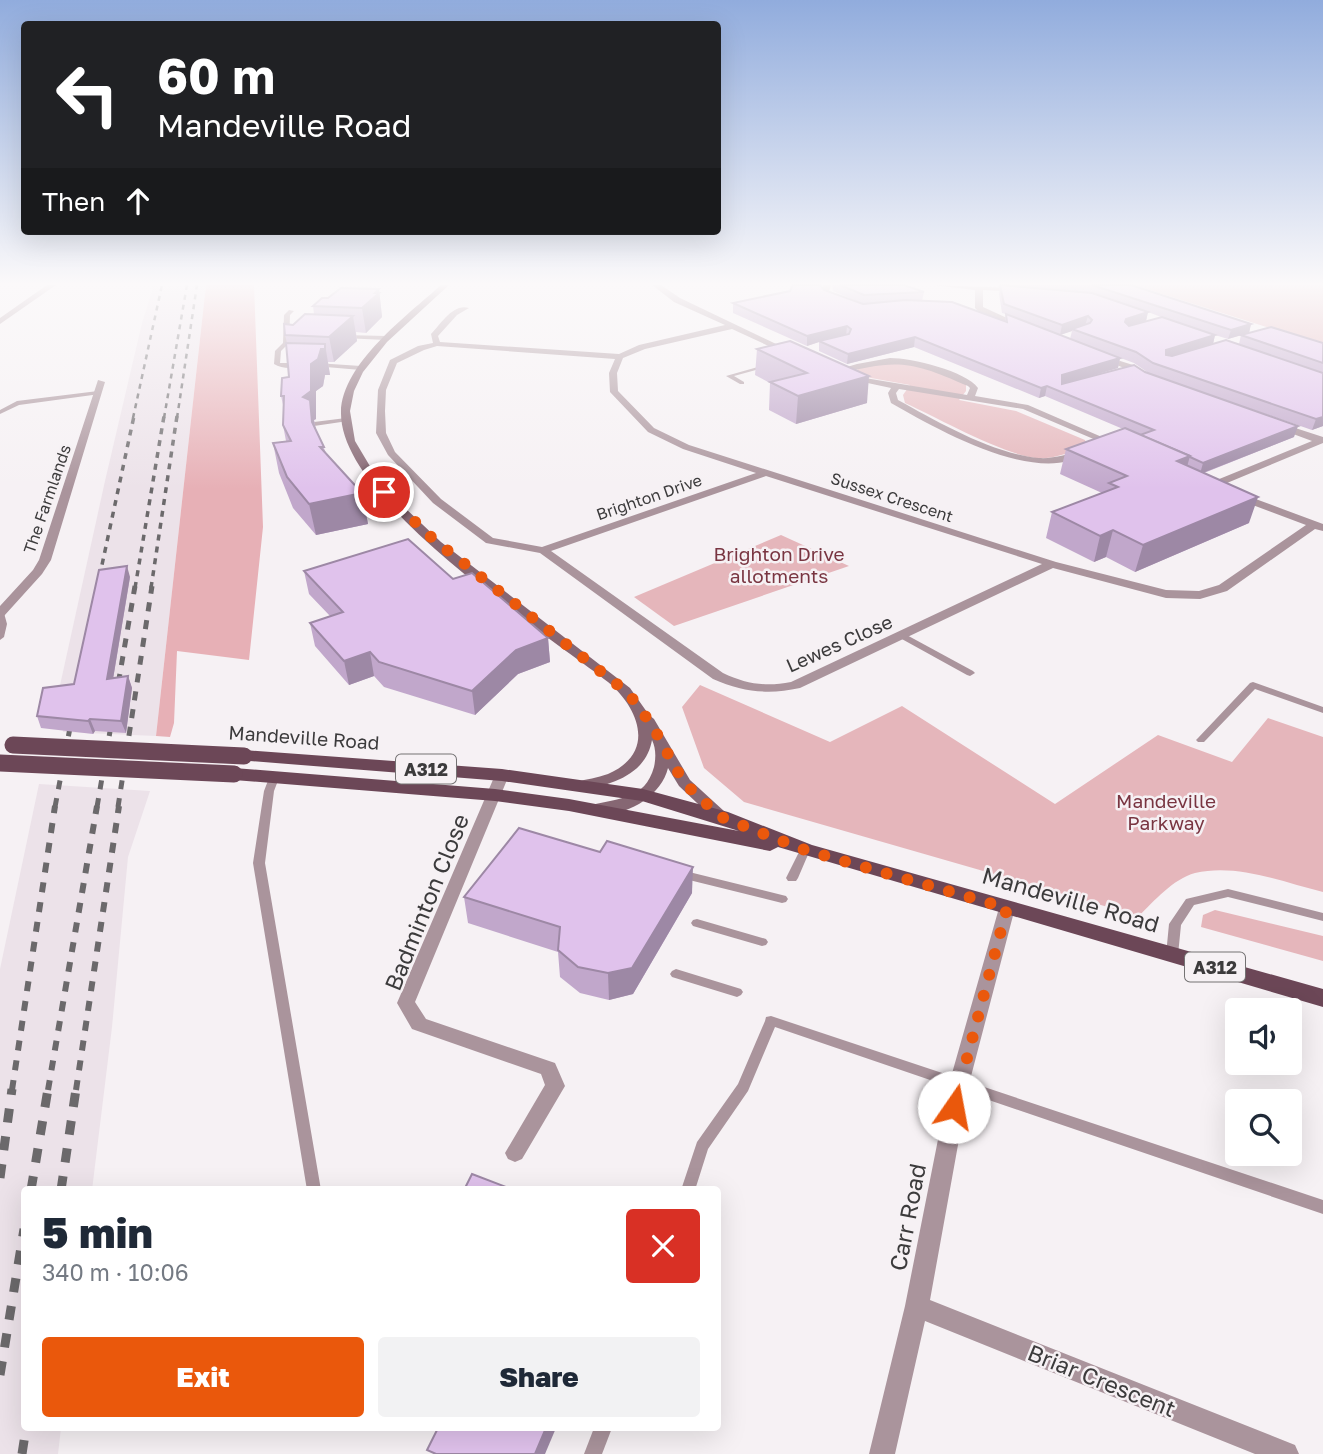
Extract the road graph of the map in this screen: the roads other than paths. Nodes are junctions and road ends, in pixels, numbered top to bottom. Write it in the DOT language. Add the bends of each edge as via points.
graph roads {
  1 [pos="278,353"];
  2 [pos="374,353"];
  3 [pos="409,353"];
  4 [pos="572,353"];
  5 [pos="628,353"];
  6 [pos="792,353"];
  7 [pos="1095,354"];
  8 [pos="620,356"];
  9 [pos="801,357"];
  10 [pos="777,364"];
  11 [pos="823,367"];
  12 [pos="361,368"];
  13 [pos="1135,371"];
  14 [pos="834,372"];
  15 [pos="1122,373"];
  16 [pos="1158,382"];
  17 [pos="742,383"];
  18 [pos="897,386"];
  19 [pos="100,388"];
  20 [pos="970,397"];
  21 [pos="0,412"];
  22 [pos="346,421"];
  23 [pos="1271,423"];
  24 [pos="314,424"];
  25 [pos="1322,441"];
  26 [pos="1110,443"];
  27 [pos="1122,448"];
  28 [pos="765,473"];
  29 [pos="1201,482"];
  30 [pos="1211,486"];
  31 [pos="1318,526"];
  32 [pos="543,550"];
  33 [pos="1052,564"];
  34 [pos="0,613"];
  35 [pos="903,636"];
  36 [pos="0,637"];
  37 [pos="970,673"];
  38 [pos="1323,710"];
  39 [pos="641,713"];
  40 [pos="660,739"];
  41 [pos="1201,740"];
  42 [pos="6,747"];
  43 [pos="638,760"];
  44 [pos="0,763"];
  45 [pos="502,775"];
  46 [pos="274,778"];
  47 [pos="576,785"];
  48 [pos="495,794"];
  49 [pos="631,797"];
  50 [pos="594,810"];
  51 [pos="721,817"];
  52 [pos="656,823"];
  53 [pos="805,850"];
  54 [pos="667,870"];
  55 [pos="792,878"];
  56 [pos="782,899"];
  57 [pos="1007,908"];
  58 [pos="1323,917"];
  59 [pos="697,923"];
  60 [pos="762,942"];
  61 [pos="1172,955"];
  62 [pos="676,974"];
  63 [pos="737,992"];
  64 [pos="1323,998"];
  65 [pos="959,1084"];
  66 [pos="514,1153"];
  67 [pos="313,1186"];
  68 [pos="689,1186"];
  69 [pos="1323,1207"];
  70 [pos="918,1306"];
  71 [pos="602,1431"];
  72 [pos="593,1454"];
  73 [pos="882,1454"];
  74 [pos="1286,1454"];
  1 -- 12 [label="lane" via="279,366"];
  2 -- 12 [label="street"];
  3 -- 32 [label="street" via="393,362 382,390 381,433 391,453 412,477 490,541"];
  4 -- 8 [label="street"];
  5 -- 8 [label="street"];
  6 -- 9 [label="street"];
  7 -- 13 [label="street"];
  8 -- 28 [label="street, Sussex Crescent" via="613,373 614,392 651,430 686,447"];
  10 -- 17 [label="lane" via="729,376"];
  11 -- 14 [label="street"];
  12 -- 22 [label="street" via="352,384"];
  13 -- 15 [label="street"];
  13 -- 16 [label="street"];
  14 -- 18 [label="street"];
  14 -- 20 [label="street" via="876,360 906,359 971,384"];
  18 -- 20 [label="street"];
  18 -- 26 [label="street" via="892,393 894,401 1023,459 1060,460"];
  19 -- 21 [label="lane" via="18,403"];
  19 -- 34 [label="street, The Farmlands" via="45,560"];
  20 -- 26 [label="street" via="1036,410"];
  22 -- 24 [label="lane"];
  22 -- 39 [label="street" via="356,456 397,508 619,685"];
  23 -- 25 [label="street"];
  25 -- 30 [label="street"];
  26 -- 27 [label="street"];
  28 -- 32 [label="street, Brighton Drive"];
  28 -- 33 [label="street, Sussex Crescent"];
  29 -- 30 [label="street"];
  30 -- 31 [label="street"];
  31 -- 33 [label="street, Sussex Crescent" via="1223,587 1200,595 1167,594"];
  32 -- 35 [label="street, Lewes Close" via="718,676 743,688 770,691 795,685"];
  33 -- 35 [label="street, Lewes Close"];
  34 -- 36 [label="lane"];
  35 -- 37 [label="lane"];
  38 -- 41 [label="lane" via="1253,685"];
  39 -- 40 [label="street"];
  39 -- 43 [label="street" via="647,738"];
  40 -- 49 [label="street" via="661,773 653,788"];
  40 -- 51 [label="street" via="684,783"];
  42 -- 45 [label="main road, Mandeville Road / A312, bridge" via="244,756"];
  43 -- 47 [label="street" via="616,776"];
  43 -- 49 [label="street" via="628,776"];
  44 -- 46 [label="main road, Mandeville Road / A312, bridge"];
  45 -- 47 [label="main road, Mandeville Road / A312"];
  45 -- 48 [label="street, Badminton Close"];
  46 -- 48 [label="main road, Mandeville Road / A312"];
  46 -- 67 [label="lane" via="259,863"];
  47 -- 49 [label="main road, Mandeville Road / A312"];
  48 -- 50 [label="main road, Mandeville Road / A312"];
  48 -- 66 [label="street, Badminton Close" via="406,1003 419,1024 548,1069 555,1086"];
  49 -- 50 [label="street"];
  49 -- 51 [label="main road, Mandeville Road / A312"];
  49 -- 52 [label="street" via="640,815"];
  50 -- 52 [label="main road, Mandeville Road / A312"];
  51 -- 53 [label="main road, Mandeville Road / A312"];
  52 -- 53 [label="main road, Mandeville Road / A312"];
  53 -- 55 [label="lane"];
  53 -- 57 [label="main road, Mandeville Road / A312"];
  54 -- 56 [label="lane"];
  57 -- 61 [label="main road, Mandeville Road / A312"];
  57 -- 65 [label="street, Carr Road"];
  58 -- 61 [label="lane" via="1228,893 1190,902 1175,925"];
  59 -- 60 [label="lane"];
  61 -- 64 [label="main road, Mandeville Road / A312"];
  62 -- 63 [label="lane"];
  65 -- 68 [label="lane" via="771,1021 743,1087 702,1146"];
  65 -- 69 [label="lane"];
  65 -- 70 [label="street, Carr Road"];
  70 -- 73 [label="street, Carr Road"];
  70 -- 74 [label="street, Briar Crescent"];
  71 -- 72 [label="lane"];
}
